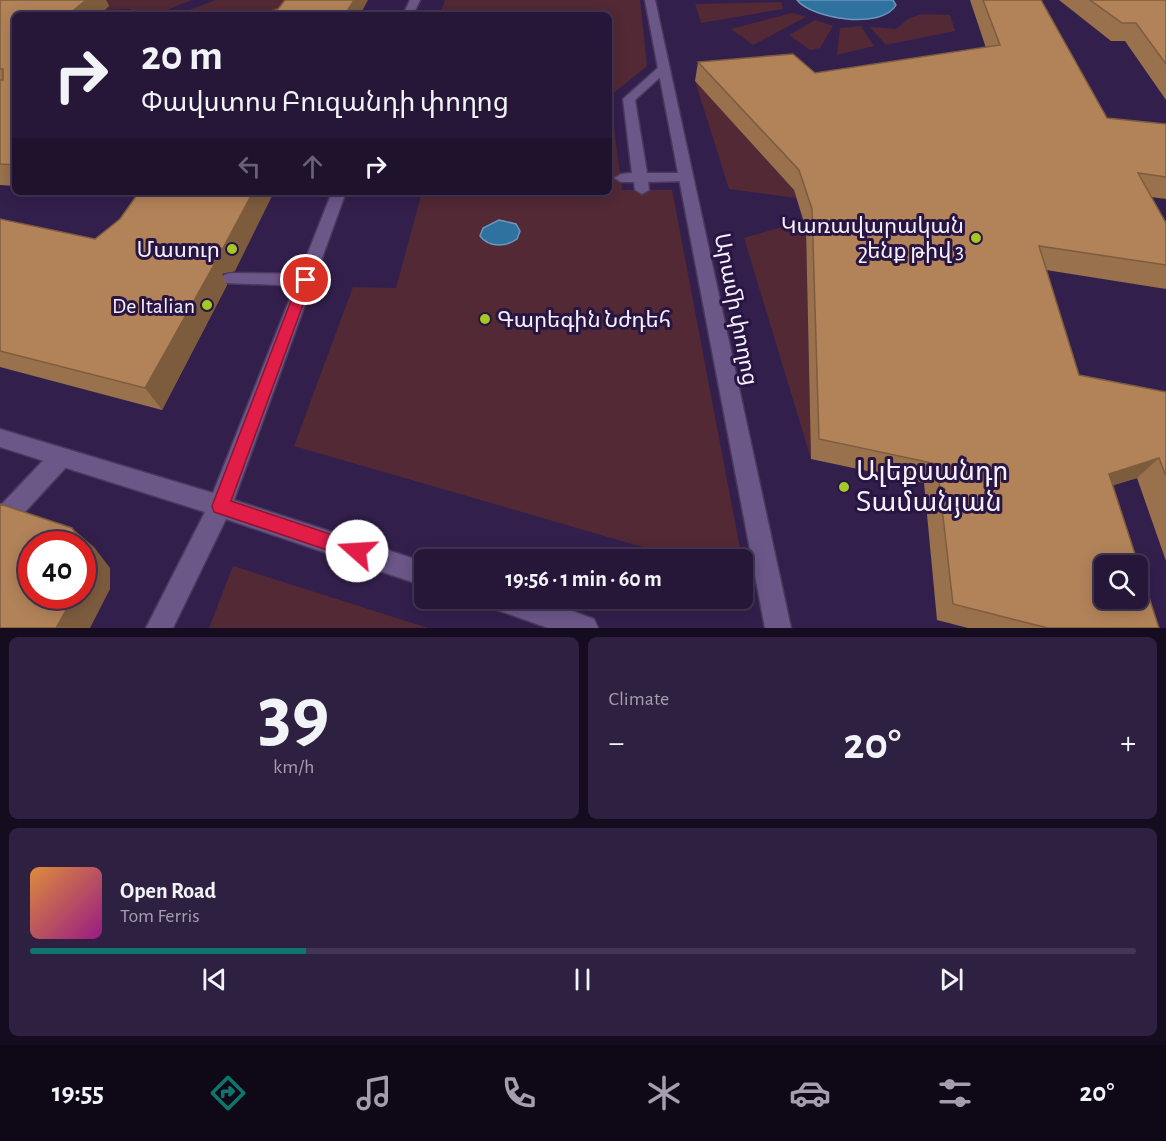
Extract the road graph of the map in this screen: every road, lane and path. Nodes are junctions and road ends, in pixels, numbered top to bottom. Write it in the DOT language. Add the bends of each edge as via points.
graph roads {
  1 [pos="650,0"];
  2 [pos="664,68"];
  3 [pos="686,177"];
  4 [pos="621,178"];
  5 [pos="641,184"];
  6 [pos="338,195"];
  7 [pos="230,279"];
  8 [pos="306,280"];
  9 [pos="0,438"];
  10 [pos="61,457"];
  11 [pos="220,506"];
  12 [pos="5,517"];
  13 [pos="414,571"];
  14 [pos="530,609"];
  15 [pos="159,628"];
  16 [pos="585,628"];
  17 [pos="778,628"];
  1 -- 2 [label="street, Արամի փողոց"];
  2 -- 3 [label="street, Արամի փողոց"];
  2 -- 5 [label="street" via="629,99"];
  3 -- 5 [label="street"];
  3 -- 17 [label="street, Արամի փողոց"];
  4 -- 5 [label="street"];
  6 -- 8 [label="street"];
  7 -- 8 [label="street"];
  8 -- 11 [label="street"];
  9 -- 10 [label="street"];
  10 -- 11 [label="street"];
  10 -- 12 [label="street"];
  11 -- 13 [label="street"];
  11 -- 15 [label="street"];
  14 -- 16 [label="street"];
}
